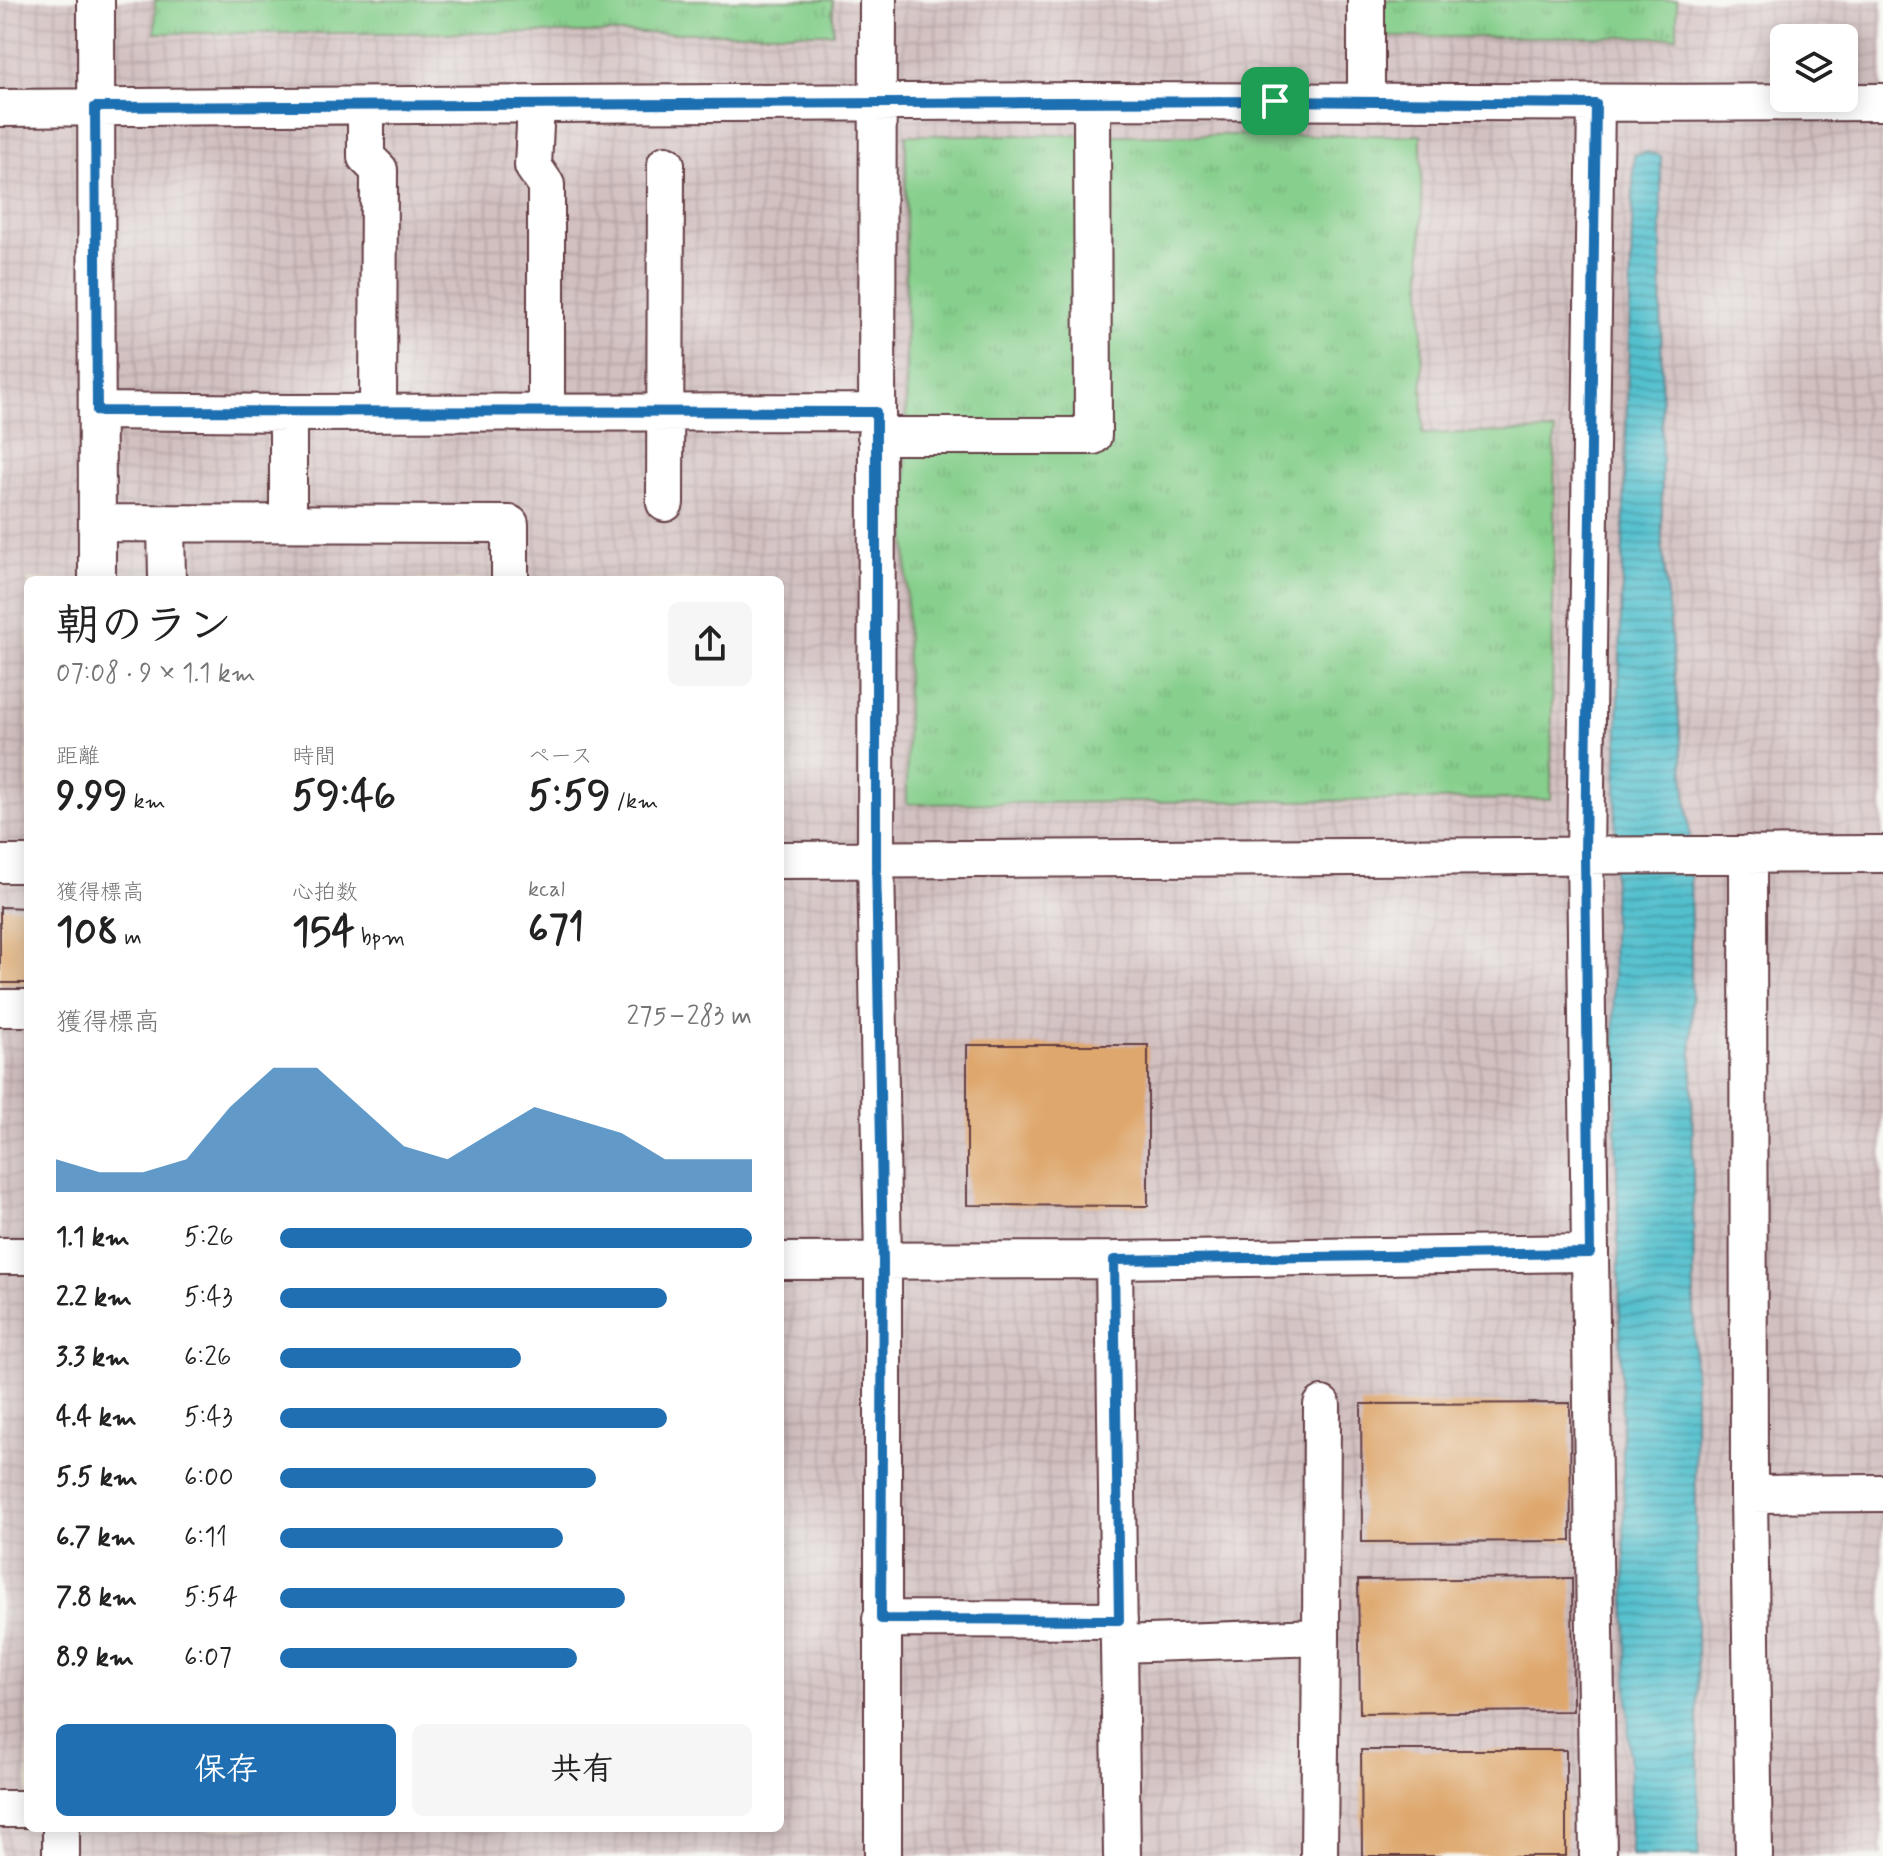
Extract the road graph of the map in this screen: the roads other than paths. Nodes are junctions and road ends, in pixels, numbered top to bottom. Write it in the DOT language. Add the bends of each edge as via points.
graph roads {
  1 [pos="96,0"];
  2 [pos="878,0"];
  3 [pos="1366,0"];
  4 [pos="1092,101"];
  5 [pos="1366,101"];
  6 [pos="878,102"];
  7 [pos="1883,102"];
  8 [pos="1596,104"];
  9 [pos="536,105"];
  10 [pos="366,106"];
  11 [pos="95,107"];
  12 [pos="0,108"];
  13 [pos="666,164"];
  14 [pos="97,411"];
  15 [pos="378,412"];
  16 [pos="546,412"];
  17 [pos="666,412"];
  18 [pos="288,413"];
  19 [pos="876,424"];
  20 [pos="665,503"];
  21 [pos="97,523"];
  22 [pos="166,523"];
  23 [pos="288,523"];
  24 [pos="97,576"];
  25 [pos="167,576"];
  26 [pos="510,576"];
  27 [pos="1590,854"];
  28 [pos="1748,854"];
  29 [pos="1883,854"];
  30 [pos="784,860"];
  31 [pos="876,860"];
  32 [pos="0,864"];
  33 [pos="24,864"];
  34 [pos="0,1008"];
  35 [pos="24,1008"];
  36 [pos="1590,1253"];
  37 [pos="0,1256"];
  38 [pos="24,1256"];
  39 [pos="1114,1260"];
  40 [pos="784,1261"];
  41 [pos="883,1262"];
  42 [pos="1322,1405"];
  43 [pos="1883,1493"];
  44 [pos="1749,1494"];
  45 [pos="881,1619"];
  46 [pos="1119,1632"];
  47 [pos="1321,1637"];
  48 [pos="0,1809"];
  49 [pos="24,1809"];
  50 [pos="61,1832"];
  51 [pos="61,1856"];
  52 [pos="883,1856"];
  53 [pos="1122,1856"];
  54 [pos="1319,1856"];
  55 [pos="1598,1856"];
  56 [pos="1754,1856"];
  1 -- 11 [label="street"];
  2 -- 6 [label="street"];
  3 -- 5 [label="street"];
  4 -- 5 [label="street"];
  4 -- 6 [label="street"];
  4 -- 19 [label="street" via="1093,436"];
  5 -- 8 [label="street"];
  6 -- 9 [label="street"];
  6 -- 19 [label="street"];
  7 -- 8 [label="street"];
  8 -- 27 [label="street"];
  9 -- 10 [label="street"];
  9 -- 16 [label="street" via="533,166 546,185"];
  10 -- 11 [label="street"];
  10 -- 15 [label="street" via="366,157 379,170"];
  11 -- 12 [label="street"];
  11 -- 14 [label="street"];
  13 -- 17 [label="street"];
  14 -- 18 [label="street"];
  14 -- 21 [label="street"];
  15 -- 16 [label="street"];
  15 -- 18 [label="street"];
  16 -- 17 [label="street"];
  17 -- 19 [label="street"];
  17 -- 20 [label="street"];
  18 -- 23 [label="street"];
  19 -- 31 [label="street"];
  21 -- 22 [label="street"];
  21 -- 24 [label="street"];
  22 -- 23 [label="street"];
  22 -- 25 [label="street"];
  23 -- 26 [label="street" via="510,524"];
  27 -- 28 [label="street"];
  27 -- 31 [label="street"];
  27 -- 36 [label="street"];
  28 -- 29 [label="street"];
  28 -- 44 [label="street"];
  30 -- 31 [label="street"];
  31 -- 41 [label="street"];
  32 -- 33 [label="street"];
  34 -- 35 [label="street"];
  36 -- 39 [label="street"];
  36 -- 55 [label="street"];
  37 -- 38 [label="street"];
  39 -- 41 [label="street"];
  39 -- 46 [label="street"];
  40 -- 41 [label="street"];
  41 -- 45 [label="street"];
  42 -- 47 [label="street"];
  43 -- 44 [label="street"];
  44 -- 56 [label="street"];
  45 -- 46 [label="street"];
  45 -- 52 [label="street"];
  46 -- 47 [label="street"];
  46 -- 53 [label="street"];
  47 -- 54 [label="street"];
  48 -- 49 [label="street"];
  50 -- 51 [label="street"];
}
